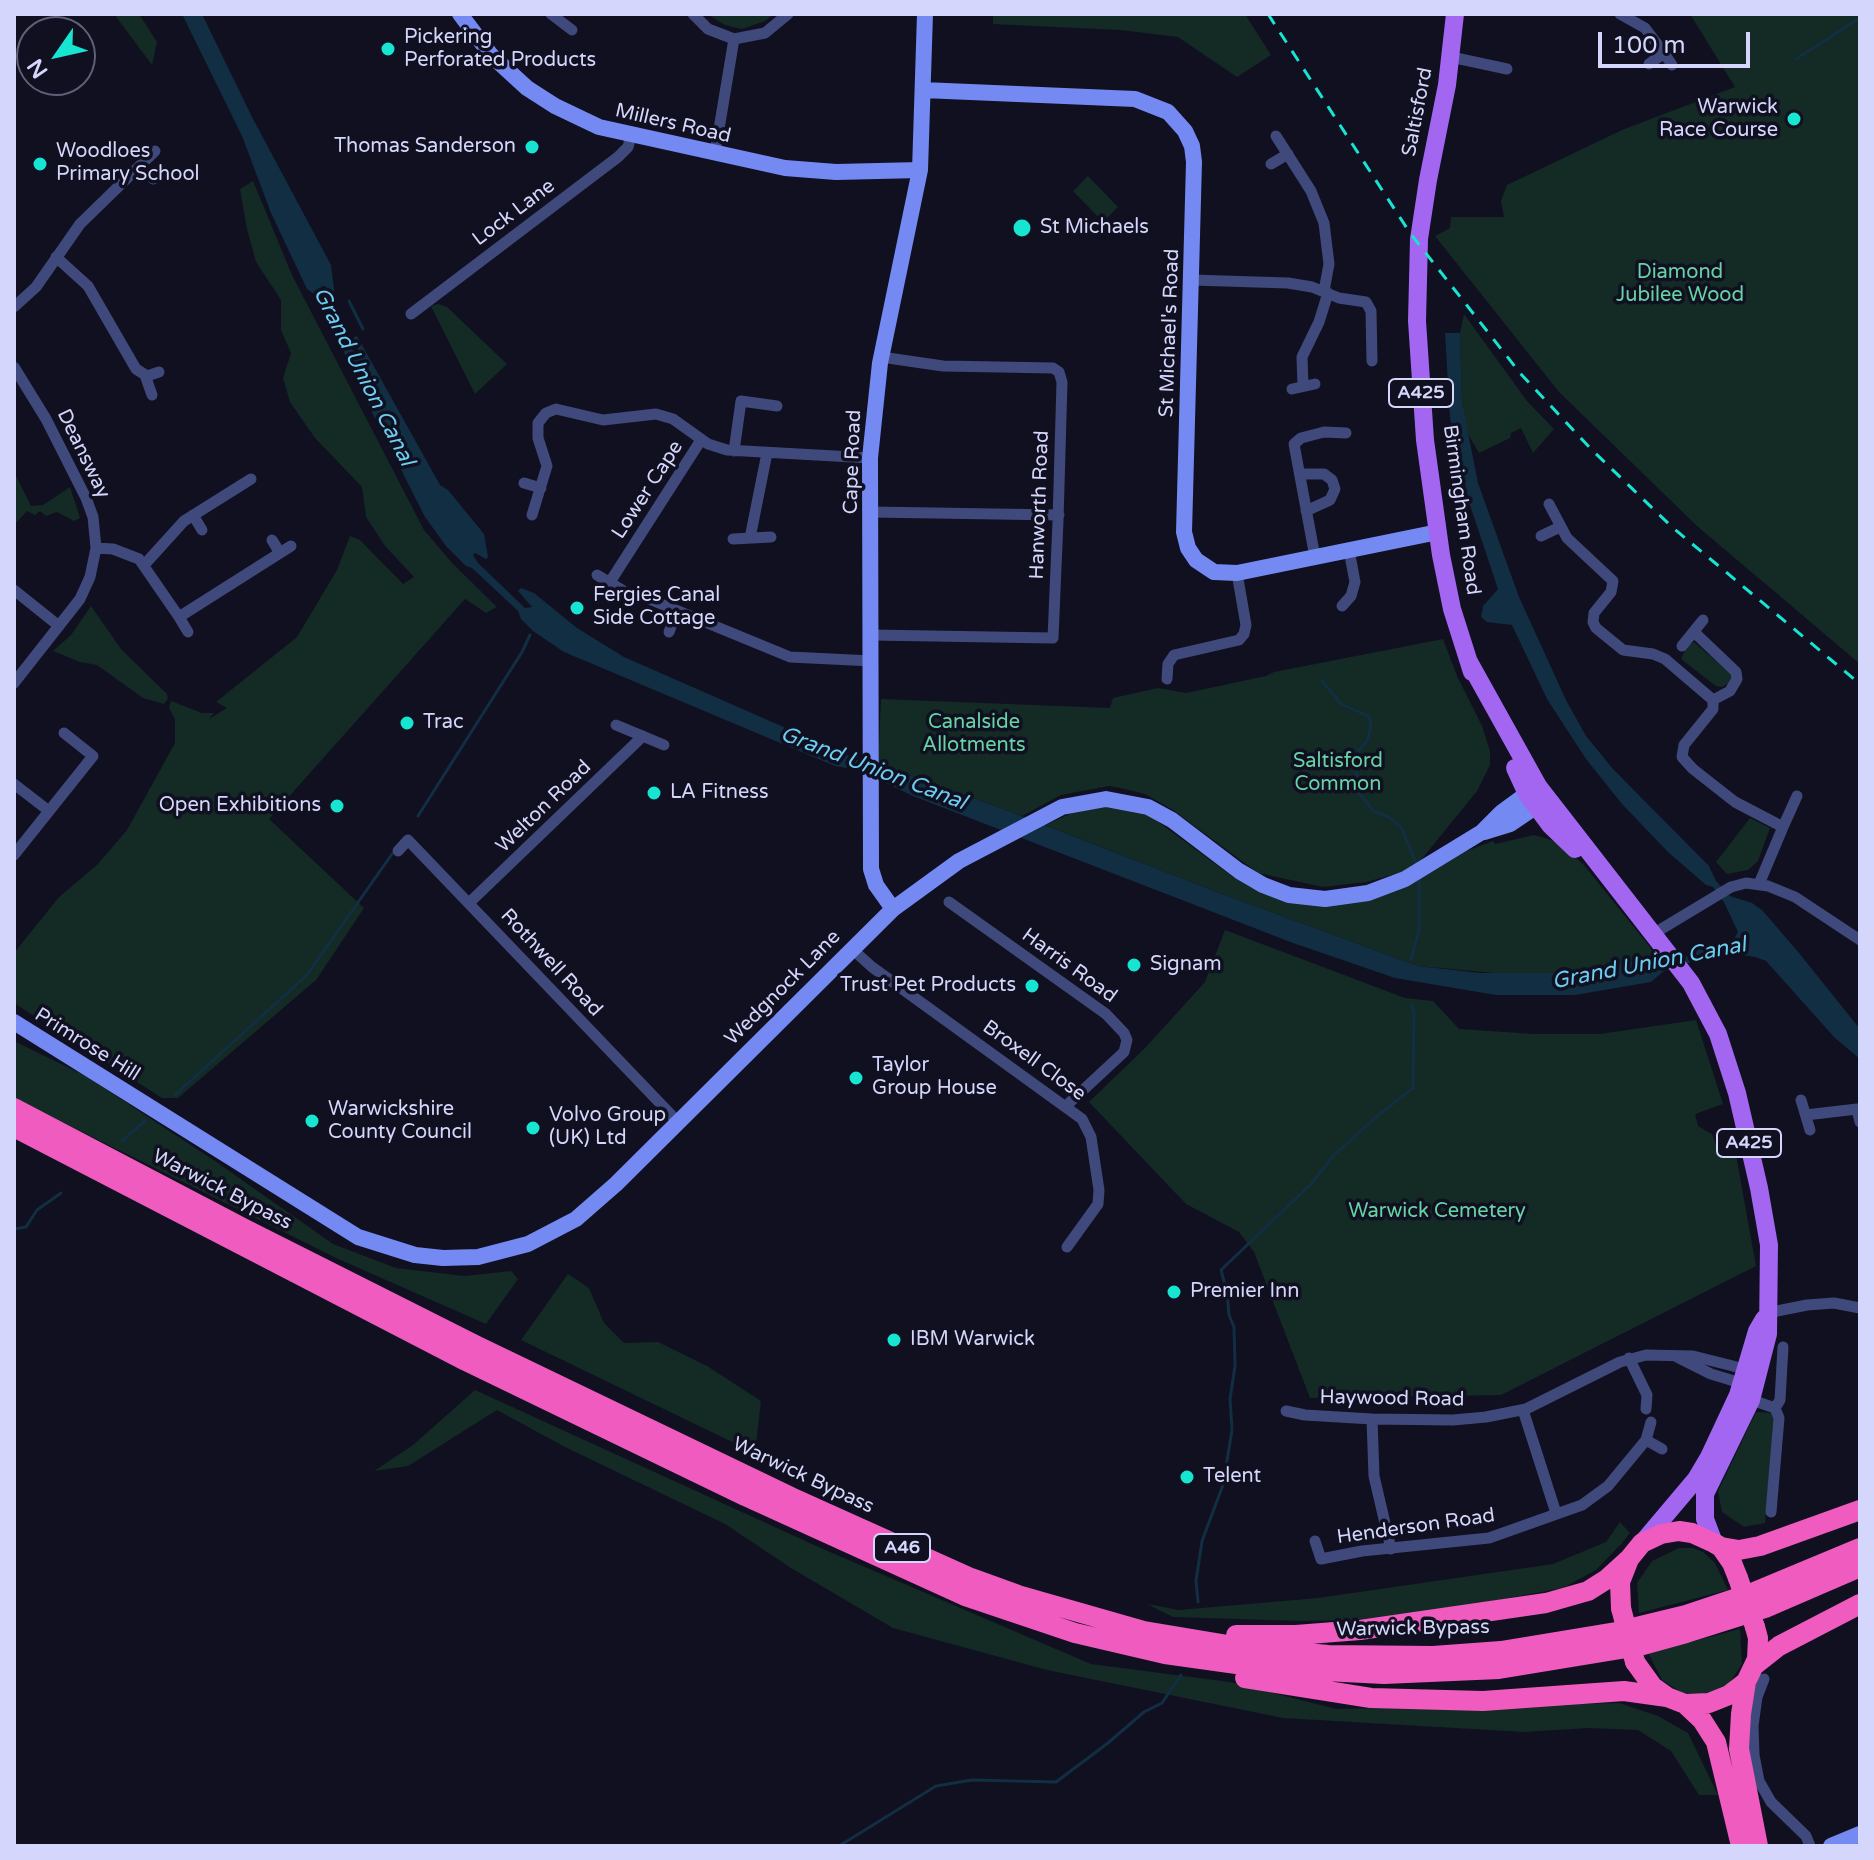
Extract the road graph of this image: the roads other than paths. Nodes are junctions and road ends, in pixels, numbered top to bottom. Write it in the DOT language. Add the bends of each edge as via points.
graph roads {
  1 [pos="460,14"];
  2 [pos="551,14"];
  3 [pos="693,14"];
  4 [pos="788,14"];
  5 [pos="925,14"];
  6 [pos="1455,14"];
  7 [pos="1620,14"];
  8 [pos="572,30"];
  9 [pos="734,39"];
  10 [pos="1664,53"];
  11 [pos="1451,57"];
  12 [pos="1649,64"];
  13 [pos="1672,65"];
  14 [pos="1507,69"];
  15 [pos="923,90"];
  16 [pos="631,136"];
  17 [pos="1276,136"];
  18 [pos="155,151"];
  19 [pos="715,153"];
  20 [pos="1288,154"];
  21 [pos="1271,164"];
  22 [pos="141,165"];
  23 [pos="920,170"];
  24 [pos="153,179"];
  25 [pos="1422,219"];
  26 [pos="56,257"];
  27 [pos="1192,280"];
  28 [pos="1326,292"];
  29 [pos="14,307"];
  30 [pos="411,314"];
  31 [pos="881,357"];
  32 [pos="1371,361"];
  33 [pos="14,367"];
  34 [pos="159,372"];
  35 [pos="145,375"];
  36 [pos="1303,386"];
  37 [pos="152,395"];
  38 [pos="777,406"];
  39 [pos="1346,433"];
  40 [pos="701,440"];
  41 [pos="734,451"];
  42 [pos="767,453"];
  43 [pos="870,458"];
  44 [pos="1300,474"];
  45 [pos="251,479"];
  46 [pos="524,483"];
  47 [pos="541,488"];
  48 [pos="1549,504"];
  49 [pos="1306,511"];
  50 [pos="871,512"];
  51 [pos="193,515"];
  52 [pos="532,515"];
  53 [pos="1059,515"];
  54 [pos="1560,527"];
  55 [pos="202,530"];
  56 [pos="1438,532"];
  57 [pos="1541,536"];
  58 [pos="771,537"];
  59 [pos="750,538"];
  60 [pos="733,539"];
  61 [pos="272,540"];
  62 [pos="291,546"];
  63 [pos="96,548"];
  64 [pos="1349,550"];
  65 [pos="280,553"];
  66 [pos="1315,557"];
  67 [pos="145,564"];
  68 [pos="1237,573"];
  69 [pos="597,575"];
  70 [pos="610,582"];
  71 [pos="14,590"];
  72 [pos="622,590"];
  73 [pos="649,599"];
  74 [pos="1342,606"];
  75 [pos="677,611"];
  76 [pos="179,617"];
  77 [pos="1703,620"];
  78 [pos="59,626"];
  79 [pos="188,632"];
  80 [pos="669,632"];
  81 [pos="1694,632"];
  82 [pos="871,635"];
  83 [pos="1682,646"];
  84 [pos="872,661"];
  85 [pos="1167,679"];
  86 [pos="14,683"];
  87 [pos="1713,700"];
  88 [pos="616,725"];
  89 [pos="64,733"];
  90 [pos="643,736"];
  91 [pos="664,745"];
  92 [pos="14,784"];
  93 [pos="1537,796"];
  94 [pos="1797,796"];
  95 [pos="49,811"];
  96 [pos="1783,827"];
  97 [pos="398,851"];
  98 [pos="14,855"];
  99 [pos="1759,884"];
  100 [pos="949,902"];
  101 [pos="469,903"];
  102 [pos="893,909"];
  103 [pos="1653,934"];
  104 [pos="1860,940"];
  105 [pos="851,948"];
  106 [pos="14,1022"];
  107 [pos="1801,1100"];
  108 [pos="139,1101"];
  109 [pos="1067,1105"];
  110 [pos="14,1108"];
  111 [pos="1859,1108"];
  112 [pos="1806,1115"];
  113 [pos="678,1122"];
  114 [pos="1860,1122"];
  115 [pos="14,1127"];
  116 [pos="1810,1130"];
  117 [pos="1067,1247"];
  118 [pos="1860,1308"];
  119 [pos="1767,1313"];
  120 [pos="1780,1350"];
  121 [pos="1629,1358"];
  122 [pos="1746,1386"];
  123 [pos="1775,1408"];
  124 [pos="1646,1409"];
  125 [pos="1523,1410"];
  126 [pos="1286,1411"];
  127 [pos="1372,1419"];
  128 [pos="1651,1422"];
  129 [pos="1646,1440"];
  130 [pos="1662,1449"];
  131 [pos="1860,1510"];
  132 [pos="1771,1512"];
  133 [pos="1556,1513"];
  134 [pos="1315,1541"];
  135 [pos="1717,1545"];
  136 [pos="1860,1548"];
  137 [pos="1391,1549"];
  138 [pos="1636,1551"];
  139 [pos="1860,1567"];
  140 [pos="1860,1604"];
  141 [pos="1144,1631"];
  142 [pos="1165,1654"];
  143 [pos="1755,1675"];
  144 [pos="1676,1701"];
  145 [pos="1860,1834"];
  146 [pos="1741,1846"];
  147 [pos="1758,1846"];
  148 [pos="1810,1846"];
  149 [pos="1831,1846"];
  1 -- 16 [label="street, Millers Road" via="491,55 527,88 580,119"];
  2 -- 8 [label="street"];
  3 -- 9 [label="street" via="708,29"];
  4 -- 9 [label="street" via="765,33"];
  5 -- 15 [label="street, Cape Road"];
  6 -- 11 [label="main road, Saltisford / A425"];
  7 -- 10 [label="street" via="1645,28"];
  9 -- 19 [label="street"];
  10 -- 12 [label="street"];
  10 -- 13 [label="street"];
  11 -- 14 [label="street"];
  11 -- 25 [label="main road, Saltisford / A425"];
  15 -- 23 [label="street, Cape Road"];
  15 -- 27 [label="street, St Michael's Road" via="1135,99 1168,112 1185,131 1194,154"];
  16 -- 19 [label="street, Millers Road"];
  16 -- 30 [label="street, Lock Lane" via="618,157"];
  17 -- 20 [label="street"];
  18 -- 22 [label="street"];
  19 -- 23 [label="street, Millers Road" via="800,170"];
  20 -- 21 [label="street"];
  20 -- 28 [label="street" via="1324,223"];
  22 -- 24 [label="street"];
  22 -- 26 [label="street" via="80,224"];
  23 -- 31 [label="street, Cape Road"];
  25 -- 56 [label="main road, Birmingham Road / A425" via="1418,349"];
  26 -- 29 [label="street"];
  26 -- 35 [label="street" via="88,286 136,369"];
  27 -- 28 [label="street" via="1288,283"];
  27 -- 68 [label="street, St Michael's Road" via="1185,540 1202,565"];
  28 -- 32 [label="street" via="1369,305"];
  28 -- 36 [label="street" via="1302,357"];
  31 -- 43 [label="street, Cape Road"];
  31 -- 53 [label="street, Hanworth Road" via="943,366 1057,370 1062,382"];
  33 -- 63 [label="street, Deansway" via="86,498"];
  34 -- 35 [label="street"];
  35 -- 37 [label="street"];
  38 -- 41 [label="street" via="741,401"];
  39 -- 44 [label="street" via="1324,432 1296,441"];
  40 -- 41 [label="street, Lower Cape"];
  40 -- 47 [label="street" via="673,419 656,414 603,420 552,410 537,428 547,466"];
  40 -- 70 [label="street, Lower Cape"];
  41 -- 42 [label="street, Lower Cape"];
  42 -- 43 [label="street, Lower Cape"];
  42 -- 59 [label="street"];
  43 -- 50 [label="street, Cape Road"];
  44 -- 49 [label="street"];
  44 -- 49 [label="street" via="1324,474 1335,489 1330,500"];
  45 -- 51 [label="street"];
  46 -- 47 [label="street"];
  47 -- 52 [label="street"];
  48 -- 54 [label="street"];
  49 -- 66 [label="street"];
  50 -- 53 [label="street"];
  50 -- 82 [label="street, Cape Road"];
  51 -- 55 [label="street"];
  51 -- 67 [label="street"];
  53 -- 82 [label="street, Hanworth Road" via="1053,638"];
  54 -- 57 [label="street"];
  54 -- 87 [label="street" via="1613,581 1594,613 1596,628 1623,650 1665,659"];
  56 -- 64 [label="street, St Michael's Road"];
  56 -- 93 [label="main road, Birmingham Road / A425" via="1452,609 1476,687"];
  58 -- 59 [label="street"];
  59 -- 60 [label="street"];
  61 -- 65 [label="street"];
  62 -- 65 [label="street"];
  63 -- 67 [label="street" via="132,555"];
  63 -- 78 [label="street, Deansway" via="87,587"];
  64 -- 66 [label="street, St Michael's Road"];
  64 -- 74 [label="street" via="1355,585"];
  65 -- 76 [label="street"];
  66 -- 68 [label="street, St Michael's Road"];
  67 -- 76 [label="street"];
  68 -- 85 [label="street" via="1244,634 1239,640 1174,655"];
  69 -- 70 [label="street"];
  70 -- 72 [label="street"];
  71 -- 78 [label="street"];
  73 -- 75 [label="street"];
  75 -- 80 [label="street"];
  75 -- 84 [label="street" via="790,657"];
  76 -- 79 [label="street"];
  77 -- 81 [label="street"];
  78 -- 86 [label="street, Deansway"];
  81 -- 83 [label="street"];
  81 -- 87 [label="street" via="1736,672 1730,691"];
  82 -- 84 [label="street, Cape Road"];
  84 -- 102 [label="street, Cape Road" via="871,869"];
  87 -- 96 [label="street" via="1713,709 1684,745 1684,760 1735,802"];
  88 -- 90 [label="street"];
  89 -- 95 [label="street" via="93,756"];
  90 -- 91 [label="street"];
  90 -- 101 [label="street, Welton Road"];
  92 -- 95 [label="street"];
  93 -- 102 [label="street, Wedgnock Lane" via="1510,824 1482,832 1393,885 1325,899 1289,895 1263,885 1148,807 1106,799 1072,804 989,843"];
  93 -- 103 [label="main road, Birmingham Road" via="1550,825 1618,890"];
  94 -- 96 [label="street"];
  95 -- 98 [label="street"];
  96 -- 99 [label="street"];
  97 -- 101 [label="street, Rothwell Road" via="408,840"];
  99 -- 103 [label="street" via="1738,883"];
  99 -- 104 [label="street" via="1795,897"];
  100 -- 109 [label="street, Harris Road" via="1106,1014 1124,1033 1124,1052"];
  101 -- 113 [label="street, Rothwell Road"];
  102 -- 105 [label="street, Wedgnock Lane"];
  103 -- 119 [label="main road, Birmingham Road / A425" via="1688,979 1725,1054 1769,1245"];
  105 -- 109 [label="street, Broxell Close"];
  105 -- 113 [label="street, Wedgnock Lane"];
  106 -- 108 [label="street, Primrose Hill"];
  107 -- 112 [label="street"];
  108 -- 113 [label="street, Wedgnock Lane" via="346,1231 392,1249 443,1258 503,1252 565,1226"];
  109 -- 117 [label="street, Broxell Close" via="1091,1137 1099,1190 1098,1204"];
  110 -- 141 [label="highway, Warwick Bypass / A46" via="449,1332 791,1497 1006,1591"];
  111 -- 112 [label="street"];
  111 -- 114 [label="street"];
  112 -- 116 [label="street"];
  115 -- 142 [label="highway, Warwick Bypass / A46" via="466,1361 849,1545 1010,1612"];
  118 -- 119 [label="street" via="1834,1303"];
  119 -- 122 [label="main road, Birmingham Road / A425" via="1768,1334"];
  120 -- 123 [label="street" via="1780,1400"];
  121 -- 122 [label="street, Haywood Road" via="1675,1356"];
  121 -- 124 [label="street" via="1647,1395"];
  121 -- 125 [label="street, Haywood Road"];
  122 -- 123 [label="street"];
  122 -- 135 [label="main road, Birmingham Road / A425" via="1705,1494 1705,1519"];
  122 -- 138 [label="main road, Birmingham Road / A425" via="1696,1479"];
  123 -- 132 [label="street" via="1779,1418"];
  125 -- 127 [label="street, Haywood Road" via="1470,1420"];
  125 -- 133 [label="street"];
  126 -- 127 [label="street, Haywood Road"];
  127 -- 137 [label="street" via="1374,1476"];
  128 -- 129 [label="street, Henderson Road"];
  129 -- 130 [label="street"];
  129 -- 133 [label="street, Henderson Road" via="1591,1501"];
  131 -- 135 [label="highway" via="1760,1546 1739,1550"];
  133 -- 137 [label="street, Henderson Road" via="1489,1538"];
  134 -- 137 [label="street, Henderson Road" via="1321,1559"];
  135 -- 138 [label="highway" via="1679,1531 1661,1534"];
  135 -- 143 [label="highway, bridge" via="1732,1563 1755,1627"];
  136 -- 141 [label="highway, Warwick Bypass / A46" via="1686,1615 1501,1651 1328,1655"];
  138 -- 141 [label="highway" via="1579,1595 1481,1614 1296,1635"];
  138 -- 144 [label="highway, bridge" via="1620,1582 1635,1662 1653,1687"];
  139 -- 142 [label="highway, Warwick Bypass / A46" via="1765,1608 1686,1633 1499,1669 1341,1673"];
  140 -- 143 [label="highway" via="1779,1646"];
  142 -- 144 [label="highway" via="1238,1677 1371,1698 1483,1701 1624,1691"];
  143 -- 144 [label="highway" via="1719,1700 1701,1705"];
  143 -- 147 [label="highway" via="1740,1722 1739,1749"];
  143 -- 148 [label="street" via="1754,1755 1759,1781"];
  144 -- 146 [label="highway" via="1702,1720 1716,1742"];
  145 -- 149 [label="street"];
}
